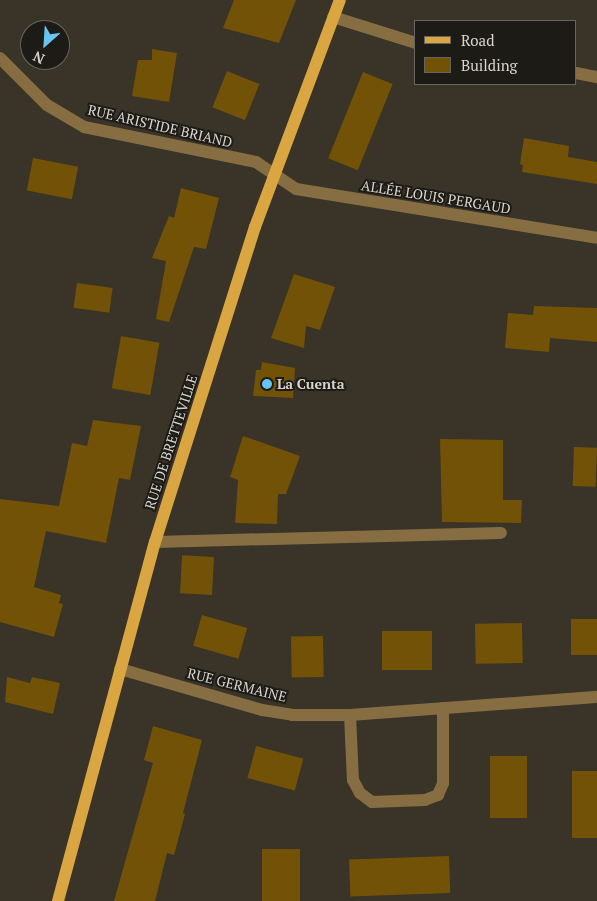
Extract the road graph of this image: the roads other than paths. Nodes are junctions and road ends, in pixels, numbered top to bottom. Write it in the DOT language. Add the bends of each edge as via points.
graph roads {
  1 [pos="340,0"];
  2 [pos="333,18"];
  3 [pos="414,42"];
  4 [pos="0,58"];
  5 [pos="577,73"];
  6 [pos="597,77"];
  7 [pos="274,174"];
  8 [pos="597,238"];
  9 [pos="501,533"];
  10 [pos="155,542"];
  11 [pos="120,669"];
  12 [pos="597,697"];
  13 [pos="443,708"];
  14 [pos="350,715"];
  15 [pos="58,901"];
  1 -- 2 [label="main road, RUE DE BRETTEVILLE"];
  2 -- 3 [label="street"];
  2 -- 7 [label="main road, RUE DE BRETTEVILLE"];
  4 -- 7 [label="street, RUE ARISTIDE BRIAND" via="47,105 84,127 256,162"];
  5 -- 6 [label="street"];
  7 -- 8 [label="street, ALLÉE LOUIS PERGAUD" via="296,190"];
  7 -- 10 [label="main road, RUE DE BRETTEVILLE"];
  9 -- 10 [label="street"];
  10 -- 11 [label="main road, RUE DE BRETTEVILLE"];
  11 -- 14 [label="street, RUE GERMAINE" via="262,710 310,716"];
  11 -- 15 [label="main road, RUE DE BRETTEVILLE"];
  12 -- 13 [label="street, RUE GERMAINE"];
  13 -- 14 [label="street, RUE GERMAINE"];
  13 -- 14 [label="street" via="443,783 438,795 425,800 372,802 360,793 354,780"];
}
